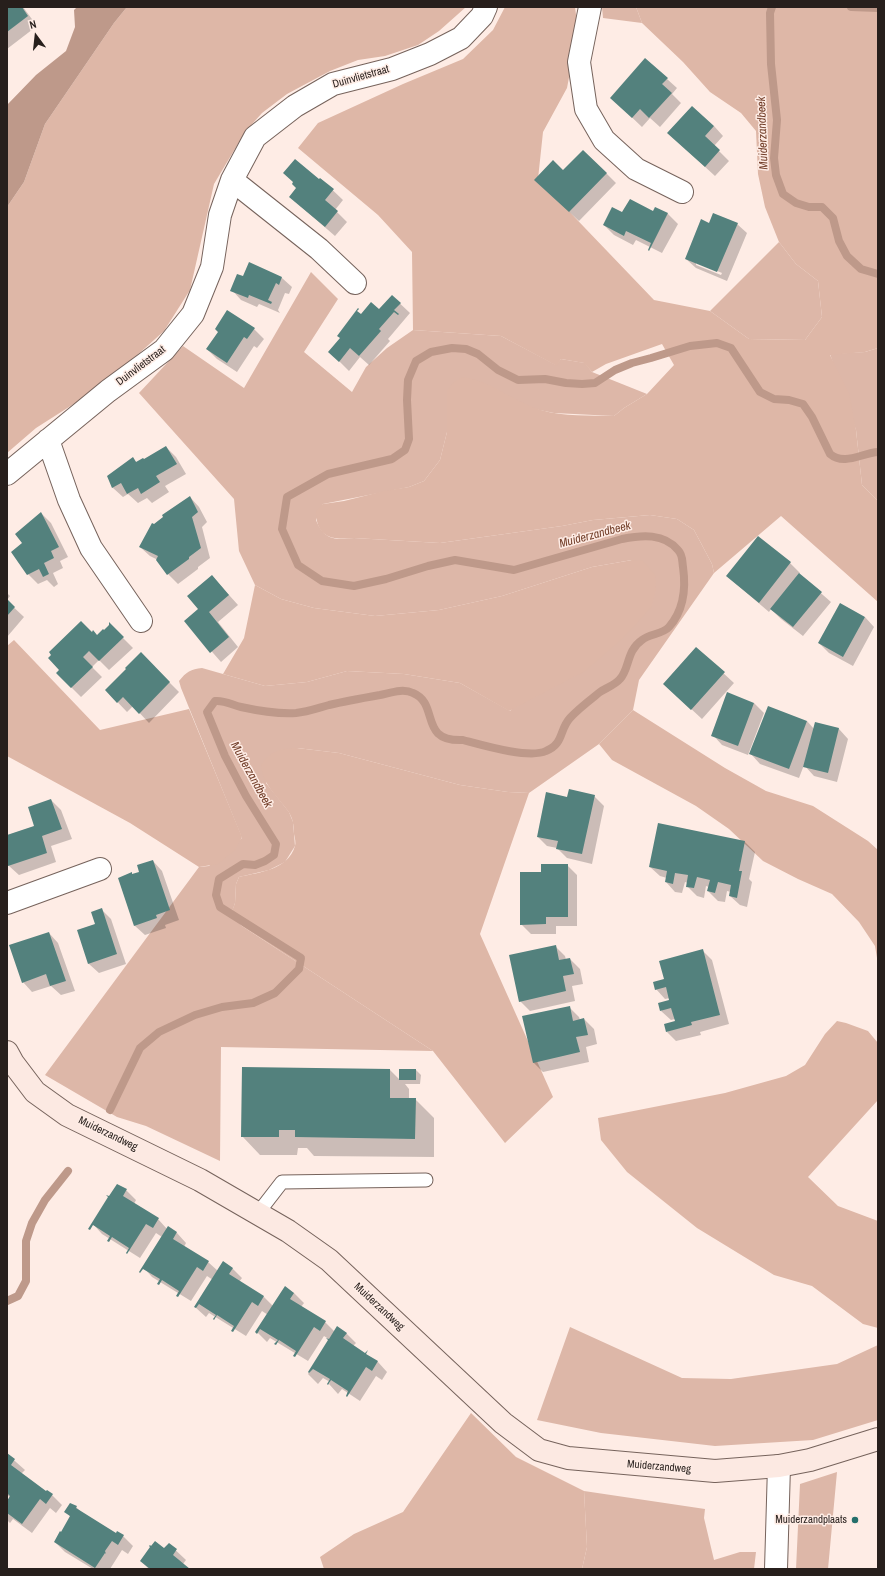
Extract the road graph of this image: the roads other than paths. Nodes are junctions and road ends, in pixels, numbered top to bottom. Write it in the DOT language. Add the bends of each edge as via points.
graph roads {
  1 [pos="486,7"];
  2 [pos="590,7"];
  3 [pos="232,180"];
  4 [pos="682,192"];
  5 [pos="355,283"];
  6 [pos="48,440"];
  7 [pos="7,474"];
  8 [pos="141,622"];
  9 [pos="100,869"];
  10 [pos="7,903"];
  11 [pos="7,1052"];
  12 [pos="426,1180"];
  13 [pos="258,1213"];
  14 [pos="878,1439"];
  15 [pos="779,1466"];
  16 [pos="776,1569"];
  1 -- 3 [label="street, Duinvlietstraat" via="482,16 461,38 392,69 333,84 295,106 255,137"];
  2 -- 4 [label="street" via="579,62 586,109 604,140 636,169"];
  3 -- 5 [label="street" via="319,249"];
  3 -- 6 [label="street, Duinvlietstraat" via="220,215 212,267 193,314 164,350"];
  6 -- 7 [label="street, Duinvlietstraat"];
  6 -- 8 [label="street" via="69,500 91,548"];
  9 -- 10 [label="street"];
  11 -- 13 [label="street, Muiderzandweg" via="35,1092 68,1115 200,1180"];
  12 -- 13 [label="lane" via="282,1182"];
  13 -- 15 [label="street, Muiderzandweg" via="329,1260 503,1423 539,1450 568,1458 708,1471"];
  14 -- 15 [label="street, Muiderzandweg" via="810,1460"];
  15 -- 16 [label="street"];
}
